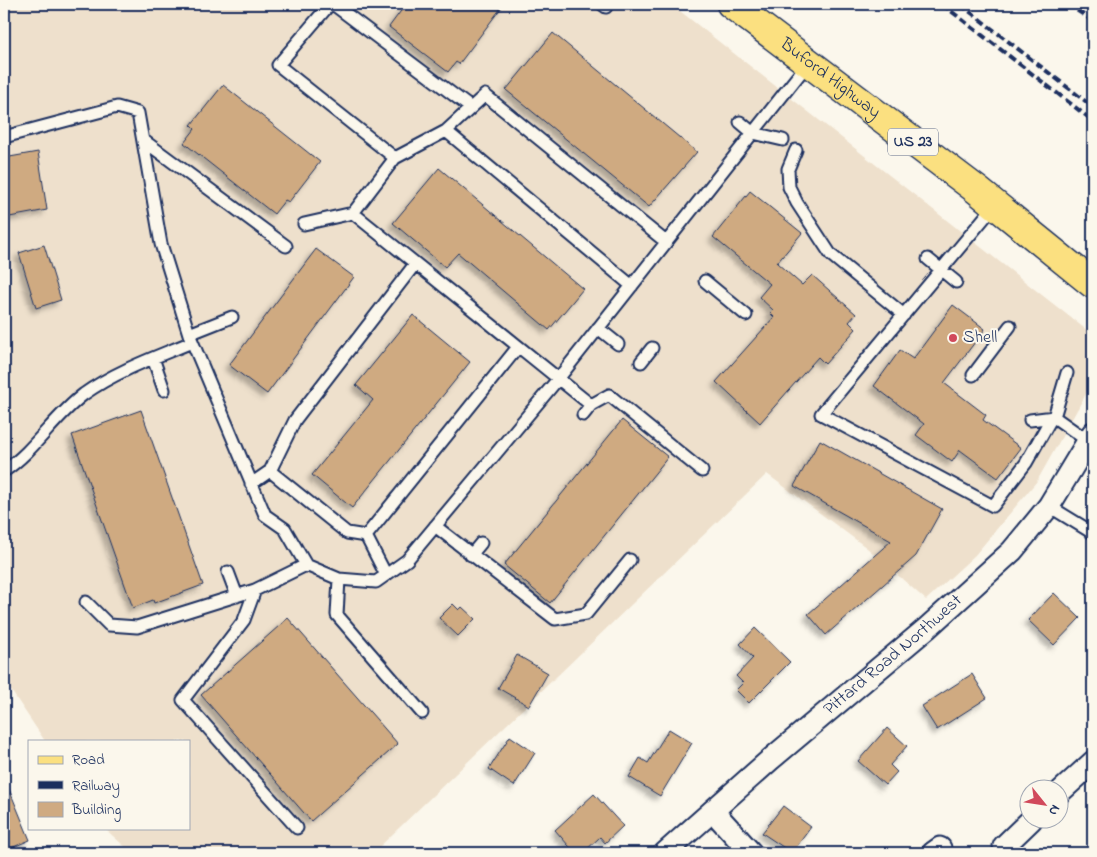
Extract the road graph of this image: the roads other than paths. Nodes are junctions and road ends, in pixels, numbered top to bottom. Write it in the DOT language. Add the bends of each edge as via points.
graph roads {
  1 [pos="331,4"];
  2 [pos="730,4"];
  3 [pos="809,62"];
  4 [pos="471,108"];
  5 [pos="740,122"];
  6 [pos="446,131"];
  7 [pos="753,133"];
  8 [pos="4,137"];
  9 [pos="143,140"];
  10 [pos="783,140"];
  11 [pos="796,150"];
  12 [pos="395,158"];
  13 [pos="995,205"];
  14 [pos="353,213"];
  15 [pos="304,224"];
  16 [pos="666,242"];
  17 [pos="286,246"];
  18 [pos="928,259"];
  19 [pos="416,264"];
  20 [pos="941,270"];
  21 [pos="705,281"];
  22 [pos="956,282"];
  23 [pos="1093,284"];
  24 [pos="632,286"];
  25 [pos="746,315"];
  26 [pos="904,315"];
  27 [pos="232,317"];
  28 [pos="1010,326"];
  29 [pos="598,328"];
  30 [pos="190,338"];
  31 [pos="618,344"];
  32 [pos="518,347"];
  33 [pos="652,348"];
  34 [pos="153,358"];
  35 [pos="641,362"];
  36 [pos="1067,373"];
  37 [pos="973,375"];
  38 [pos="558,379"];
  39 [pos="164,390"];
  40 [pos="591,405"];
  41 [pos="583,415"];
  42 [pos="1053,417"];
  43 [pos="1030,420"];
  44 [pos="1091,437"];
  45 [pos="4,471"];
  46 [pos="270,471"];
  47 [pos="702,471"];
  48 [pos="251,484"];
  49 [pos="1049,506"];
  50 [pos="435,526"];
  51 [pos="1093,532"];
  52 [pos="366,536"];
  53 [pos="481,543"];
  54 [pos="471,555"];
  55 [pos="630,560"];
  56 [pos="306,565"];
  57 [pos="228,572"];
  58 [pos="386,575"];
  59 [pos="339,579"];
  60 [pos="255,590"];
  61 [pos="237,596"];
  62 [pos="86,602"];
  63 [pos="422,713"];
  64 [pos="1093,762"];
  65 [pos="1070,783"];
  66 [pos="713,811"];
  67 [pos="297,828"];
  68 [pos="1021,830"];
  69 [pos="665,853"];
  70 [pos="751,853"];
  71 [pos="1008,853"];
  1 -- 4 [label="lane"];
  1 -- 12 [label="lane" via="278,65"];
  2 -- 3 [label="main road, Buford Highway / US 23"];
  3 -- 7 [label="lane"];
  3 -- 13 [label="main road, Buford Highway / US 23"];
  4 -- 6 [label="lane"];
  4 -- 16 [label="lane" via="485,95"];
  5 -- 7 [label="lane"];
  6 -- 12 [label="lane"];
  6 -- 24 [label="lane"];
  7 -- 10 [label="lane"];
  7 -- 16 [label="lane"];
  8 -- 9 [label="lane" via="117,107 138,113"];
  9 -- 17 [label="lane"];
  9 -- 30 [label="lane" via="161,244"];
  11 -- 26 [label="lane" via="788,169 789,187 831,255"];
  12 -- 14 [label="lane"];
  13 -- 20 [label="lane"];
  13 -- 23 [label="main road, Buford Highway / US 23"];
  14 -- 15 [label="lane"];
  14 -- 19 [label="lane"];
  16 -- 24 [label="lane"];
  18 -- 20 [label="lane"];
  19 -- 32 [label="lane"];
  19 -- 46 [label="lane" via="295,420"];
  20 -- 22 [label="lane"];
  20 -- 26 [label="lane"];
  21 -- 25 [label="lane"];
  24 -- 29 [label="lane"];
  26 -- 42 [label="lane" via="820,414 994,506 1026,463"];
  27 -- 30 [label="lane"];
  28 -- 37 [label="lane"];
  29 -- 31 [label="lane"];
  29 -- 38 [label="lane"];
  30 -- 34 [label="lane"];
  30 -- 48 [label="lane"];
  32 -- 38 [label="lane"];
  32 -- 52 [label="lane"];
  33 -- 35 [label="lane"];
  34 -- 39 [label="lane"];
  34 -- 45 [label="lane" via="85,394 65,411 24,457"];
  36 -- 42 [label="lane"];
  38 -- 40 [label="lane"];
  38 -- 50 [label="lane"];
  40 -- 41 [label="lane"];
  40 -- 47 [label="lane" via="609,395"];
  42 -- 43 [label="lane"];
  42 -- 44 [label="lane"];
  44 -- 49 [label="street, Pittard Road Northwest"];
  46 -- 48 [label="lane"];
  46 -- 52 [label="lane" via="347,533"];
  48 -- 56 [label="lane" via="265,515 285,530"];
  49 -- 51 [label="lane"];
  49 -- 66 [label="street, Pittard Road Northwest" via="1005,558"];
  50 -- 54 [label="lane"];
  50 -- 58 [label="lane" via="406,560"];
  52 -- 58 [label="lane"];
  53 -- 54 [label="lane"];
  54 -- 55 [label="lane" via="555,619 586,614"];
  56 -- 59 [label="lane"];
  56 -- 60 [label="lane"];
  57 -- 61 [label="lane"];
  58 -- 59 [label="lane" via="376,582"];
  59 -- 63 [label="lane" via="337,615"];
  60 -- 61 [label="lane"];
  60 -- 67 [label="lane" via="244,620 183,700"];
  61 -- 62 [label="lane" via="137,627 109,625"];
  64 -- 65 [label="street"];
  66 -- 69 [label="street, Pittard Road Northwest"];
  66 -- 70 [label="street"];
  68 -- 71 [label="street" via="1004,846"];
}
